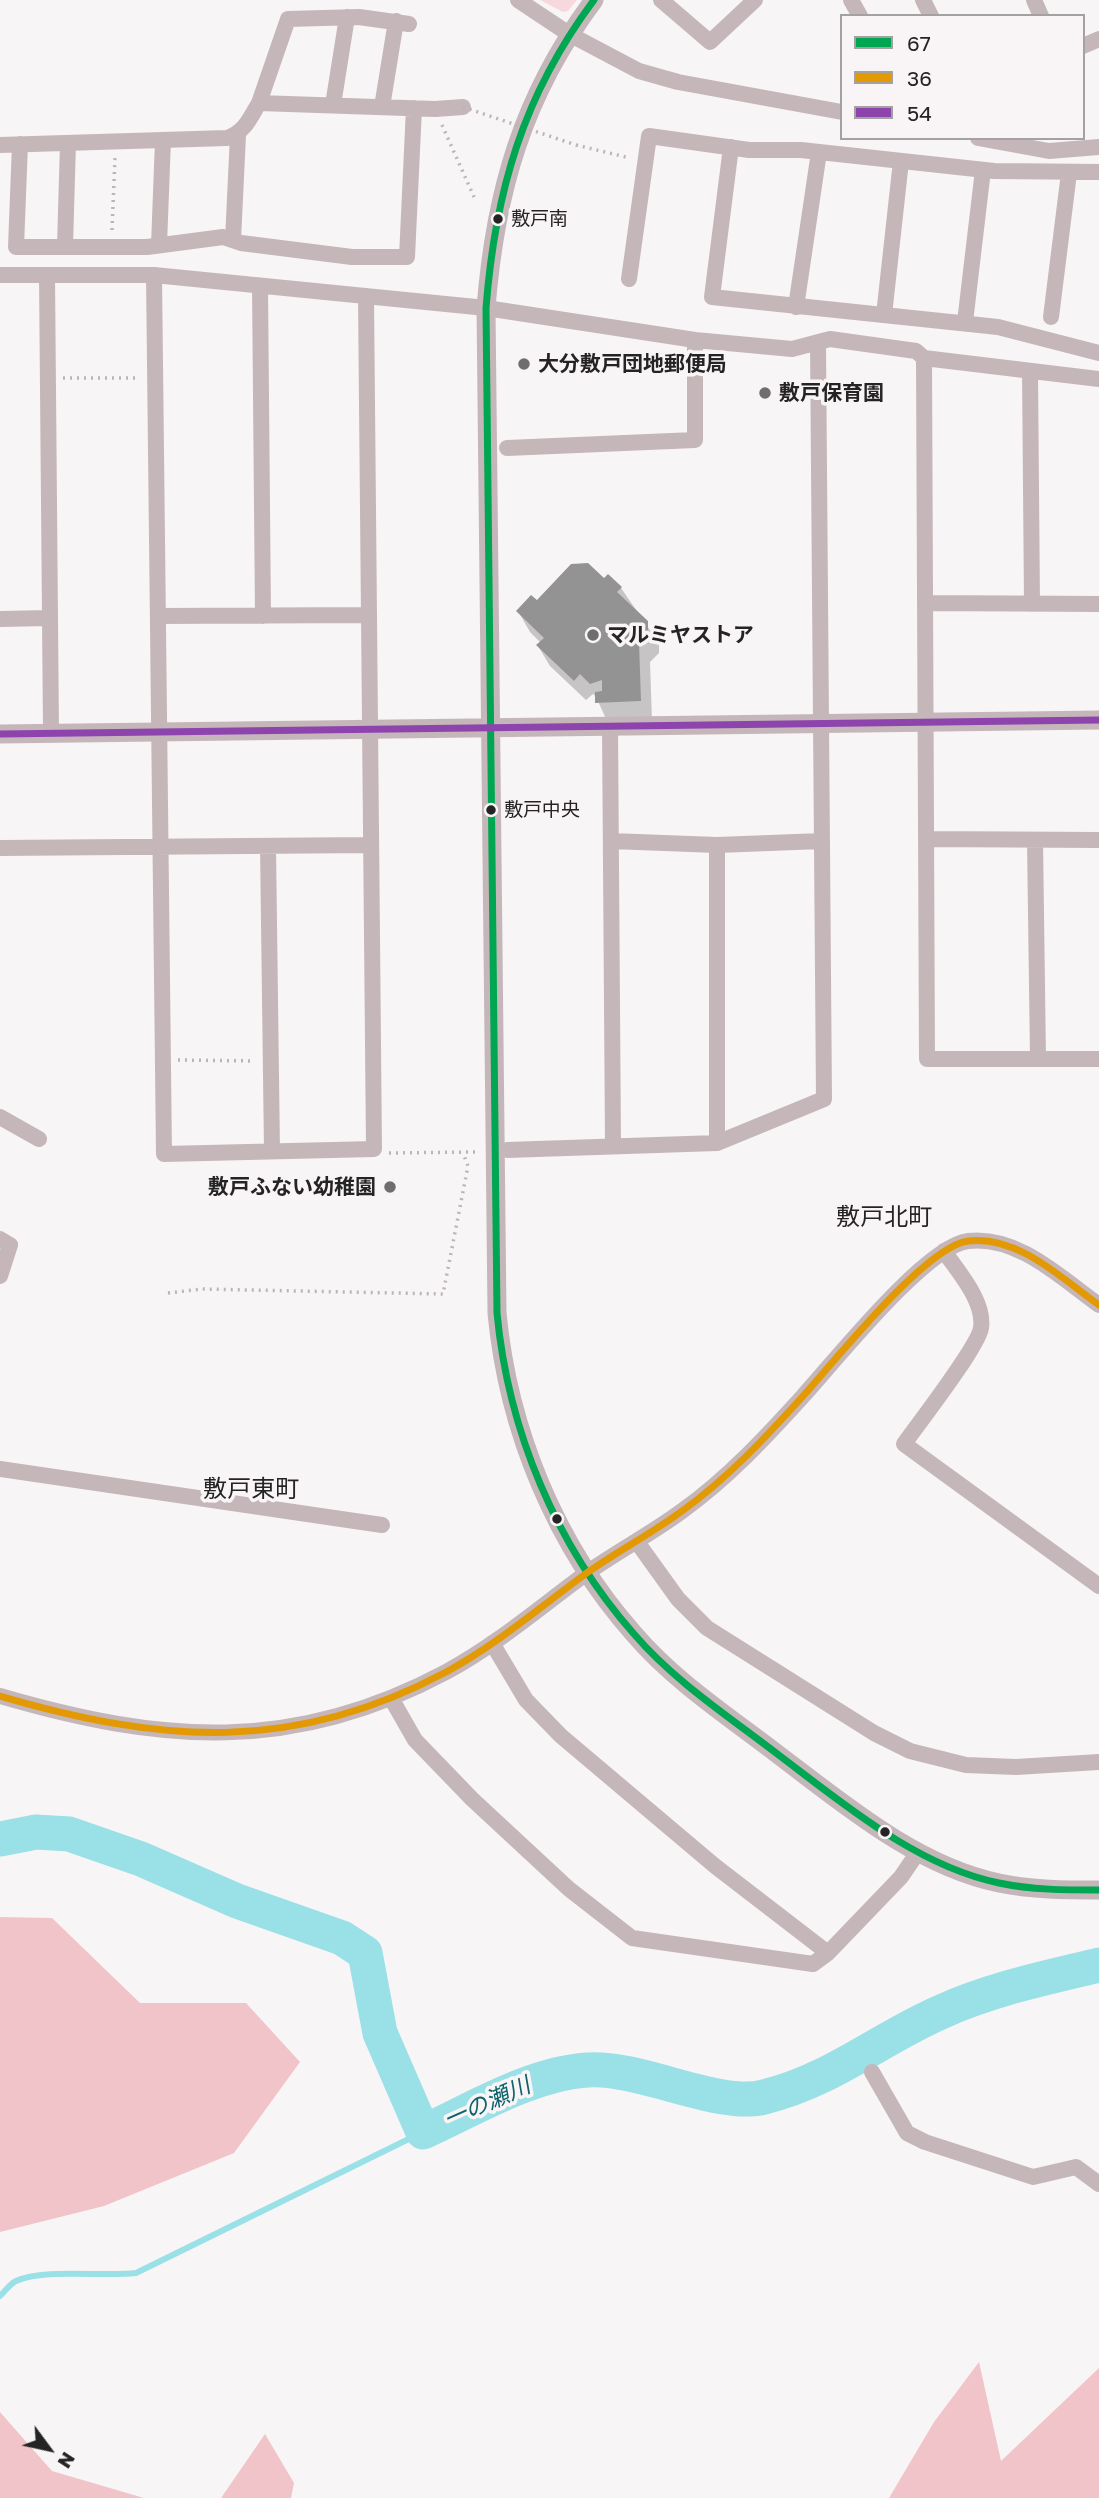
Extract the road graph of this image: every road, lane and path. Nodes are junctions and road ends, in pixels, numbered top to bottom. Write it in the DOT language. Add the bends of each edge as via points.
graph roads {
  1 [pos="519,0"];
  2 [pos="594,0"];
  3 [pos="661,0"];
  4 [pos="755,0"];
  5 [pos="347,17"];
  6 [pos="569,34"];
  7 [pos="259,103"];
  8 [pos="333,105"];
  9 [pos="382,107"];
  10 [pos="463,107"];
  11 [pos="414,108"];
  12 [pos="435,108"];
  13 [pos="840,112"];
  14 [pos="238,135"];
  15 [pos="163,140"];
  16 [pos="989,140"];
  17 [pos="116,142"];
  18 [pos="68,143"];
  19 [pos="0,145"];
  20 [pos="20,145"];
  21 [pos="731,148"];
  22 [pos="1099,148"];
  23 [pos="819,152"];
  24 [pos="645,161"];
  25 [pos="901,161"];
  26 [pos="984,170"];
  27 [pos="1099,172"];
  28 [pos="1069,173"];
  29 [pos="474,197"];
  30 [pos="233,240"];
  31 [pos="159,245"];
  32 [pos="65,246"];
  33 [pos="112,247"];
  34 [pos="0,275"];
  35 [pos="47,275"];
  36 [pos="155,275"];
  37 [pos="629,279"];
  38 [pos="260,286"];
  39 [pos="366,296"];
  40 [pos="796,307"];
  41 [pos="486,308"];
  42 [pos="884,315"];
  43 [pos="1051,317"];
  44 [pos="965,322"];
  45 [pos="695,340"];
  46 [pos="818,342"];
  47 [pos="1099,353"];
  48 [pos="924,358"];
  49 [pos="1030,371"];
  50 [pos="48,378"];
  51 [pos="156,378"];
  52 [pos="1099,379"];
  53 [pos="507,448"];
  54 [pos="925,603"];
  55 [pos="1032,604"];
  56 [pos="1099,604"];
  57 [pos="369,615"];
  58 [pos="158,616"];
  59 [pos="263,616"];
  60 [pos="50,618"];
  61 [pos="0,619"];
  62 [pos="1099,720"];
  63 [pos="926,722"];
  64 [pos="821,723"];
  65 [pos="610,726"];
  66 [pos="489,727"];
  67 [pos="370,729"];
  68 [pos="160,731"];
  69 [pos="51,732"];
  70 [pos="0,734"];
  71 [pos="926,839"];
  72 [pos="1035,840"];
  73 [pos="1099,840"];
  74 [pos="611,841"];
  75 [pos="822,841"];
  76 [pos="371,845"];
  77 [pos="717,845"];
  78 [pos="268,846"];
  79 [pos="161,847"];
  80 [pos="0,848"];
  81 [pos="1038,1059"];
  82 [pos="1099,1059"];
  83 [pos="163,1060"];
  84 [pos="271,1062"];
  85 [pos="0,1117"];
  86 [pos="39,1139"];
  87 [pos="718,1143"];
  88 [pos="613,1145"];
  89 [pos="374,1149"];
  90 [pos="482,1150"];
  91 [pos="507,1150"];
  92 [pos="272,1151"];
  93 [pos="463,1153"];
  94 [pos="468,1161"];
  95 [pos="477,1162"];
  96 [pos="0,1239"];
  97 [pos="944,1251"];
  98 [pos="0,1276"];
  99 [pos="168,1293"];
  100 [pos="1099,1305"];
  101 [pos="0,1469"];
  102 [pos="382,1525"];
  103 [pos="637,1542"];
  104 [pos="586,1574"];
  105 [pos="1099,1586"];
  106 [pos="492,1643"];
  107 [pos="0,1696"];
  108 [pos="390,1698"];
  109 [pos="1099,1762"];
  110 [pos="918,1852"];
  111 [pos="1099,1890"];
  112 [pos="828,1953"];
  113 [pos="872,2072"];
  114 [pos="1099,2184"];
  1 -- 6 [label="street"];
  2 -- 6 [label="street"];
  3 -- 4 [label="street" via="710,42"];
  5 -- 7 [label="street" via="288,19"];
  5 -- 8 [label="street"];
  5 -- 9 [label="street" via="402,23"];
  6 -- 13 [label="street" via="639,71 665,79"];
  6 -- 41 [label="street" via="528,111 505,178 493,232"];
  7 -- 8 [label="street"];
  7 -- 14 [label="street"];
  8 -- 9 [label="street"];
  9 -- 11 [label="street"];
  10 -- 12 [label="street"];
  10 -- 24 [label="path, bridge" via="576,145"];
  11 -- 12 [label="street"];
  11 -- 30 [label="street" via="407,257 352,257"];
  12 -- 29 [label="path"];
  14 -- 15 [label="street"];
  14 -- 30 [label="street"];
  15 -- 17 [label="street"];
  15 -- 31 [label="street"];
  16 -- 22 [label="street" via="1049,151"];
  17 -- 18 [label="street"];
  17 -- 33 [label="path"];
  18 -- 20 [label="street"];
  18 -- 32 [label="street"];
  19 -- 20 [label="street"];
  20 -- 32 [label="street" via="16,247"];
  21 -- 23 [label="street"];
  21 -- 24 [label="street" via="649,136"];
  21 -- 40 [label="street" via="712,297"];
  23 -- 25 [label="street"];
  23 -- 40 [label="street"];
  24 -- 37 [label="street"];
  25 -- 26 [label="street"];
  25 -- 42 [label="street"];
  26 -- 28 [label="street"];
  26 -- 44 [label="street"];
  27 -- 28 [label="street"];
  28 -- 43 [label="street"];
  30 -- 31 [label="street" via="223,237"];
  31 -- 33 [label="street"];
  32 -- 33 [label="street"];
  34 -- 35 [label="street"];
  35 -- 36 [label="street"];
  35 -- 50 [label="street"];
  36 -- 38 [label="street"];
  36 -- 51 [label="street"];
  38 -- 39 [label="street"];
  38 -- 59 [label="street"];
  39 -- 41 [label="street"];
  39 -- 57 [label="street"];
  40 -- 42 [label="street"];
  41 -- 45 [label="street"];
  41 -- 66 [label="street"];
  42 -- 44 [label="street"];
  44 -- 47 [label="street"];
  45 -- 46 [label="street" via="792,349"];
  45 -- 53 [label="street" via="695,440"];
  46 -- 48 [label="street" via="842,340 915,351"];
  46 -- 64 [label="street"];
  48 -- 49 [label="street"];
  48 -- 54 [label="street"];
  49 -- 52 [label="street"];
  49 -- 55 [label="street"];
  50 -- 51 [label="path"];
  50 -- 60 [label="street"];
  51 -- 58 [label="street"];
  54 -- 55 [label="street"];
  54 -- 63 [label="street"];
  55 -- 56 [label="street"];
  57 -- 59 [label="street"];
  57 -- 67 [label="street"];
  58 -- 59 [label="street"];
  58 -- 68 [label="street"];
  60 -- 61 [label="street"];
  60 -- 69 [label="street"];
  62 -- 63 [label="street"];
  63 -- 64 [label="street"];
  63 -- 71 [label="street"];
  64 -- 65 [label="street"];
  64 -- 75 [label="street"];
  65 -- 66 [label="street"];
  65 -- 74 [label="street"];
  66 -- 67 [label="street"];
  66 -- 104 [label="street" via="497,1313 502,1367 536,1477"];
  67 -- 68 [label="street"];
  67 -- 76 [label="street"];
  68 -- 69 [label="street"];
  68 -- 79 [label="street"];
  69 -- 70 [label="street"];
  71 -- 72 [label="street"];
  71 -- 81 [label="street" via="927,1059"];
  72 -- 73 [label="street"];
  72 -- 81 [label="street"];
  74 -- 77 [label="street"];
  74 -- 88 [label="street"];
  75 -- 77 [label="street"];
  75 -- 87 [label="street" via="824,1099"];
  76 -- 78 [label="street"];
  76 -- 89 [label="street"];
  77 -- 87 [label="street"];
  78 -- 79 [label="street"];
  78 -- 84 [label="street"];
  79 -- 80 [label="street"];
  79 -- 83 [label="street"];
  81 -- 82 [label="street"];
  83 -- 84 [label="path"];
  83 -- 92 [label="street" via="164,1154"];
  84 -- 92 [label="street"];
  85 -- 86 [label="street"];
  87 -- 88 [label="street"];
  88 -- 91 [label="street"];
  89 -- 92 [label="street"];
  89 -- 93 [label="path" via="383,1153"];
  90 -- 93 [label="path"];
  93 -- 94 [label="path"];
  94 -- 95 [label="path"];
  94 -- 99 [label="path" via="443,1294 202,1289"];
  96 -- 98 [label="street" via="10,1245"];
  97 -- 100 [label="street" via="966,1241 992,1241 1017,1249"];
  97 -- 103 [label="street" via="869,1322 723,1479"];
  97 -- 105 [label="street" via="970,1290 981,1328 904,1444"];
  101 -- 102 [label="street"];
  103 -- 104 [label="street"];
  103 -- 109 [label="street" via="678,1599 707,1629 910,1751 966,1765"];
  104 -- 106 [label="street"];
  104 -- 110 [label="street" via="634,1635 685,1682 843,1804"];
  106 -- 108 [label="street" via="449,1671"];
  106 -- 112 [label="street" via="526,1700 561,1736 715,1866"];
  107 -- 108 [label="street" via="96,1722 201,1735 307,1724"];
  108 -- 112 [label="street" via="415,1740 471,1798 569,1889 632,1938 813,1964"];
  110 -- 111 [label="street" via="998,1883"];
  110 -- 112 [label="street" via="901,1877"];
  113 -- 114 [label="street" via="907,2133 925,2142 1033,2177 1076,2167"];
}
